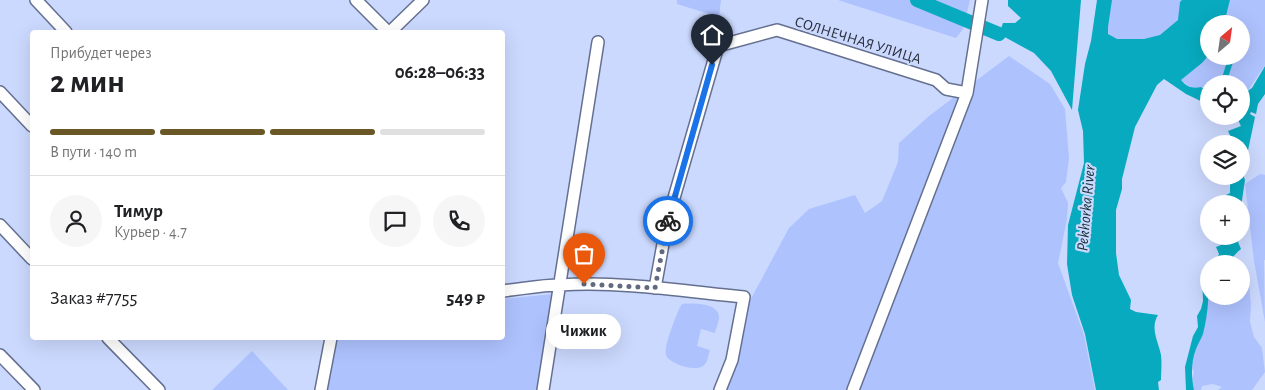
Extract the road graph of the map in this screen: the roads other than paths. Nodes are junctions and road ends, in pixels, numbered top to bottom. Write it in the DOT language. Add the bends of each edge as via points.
graph roads {
  1 [pos="36,0"];
  2 [pos="356,0"];
  3 [pos="423,0"];
  4 [pos="981,5"];
  5 [pos="64,30"];
  6 [pos="387,30"];
  7 [pos="391,30"];
  8 [pos="598,42"];
  9 [pos="0,92"];
  10 [pos="967,93"];
  11 [pos="30,124"];
  12 [pos="0,225"];
  13 [pos="30,257"];
  14 [pos="559,284"];
  15 [pos="655,288"];
  16 [pos="505,291"];
  17 [pos="110,340"];
  18 [pos="331,340"];
  19 [pos="0,355"];
  20 [pos="34,390"];
  21 [pos="159,390"];
  22 [pos="321,390"];
  23 [pos="543,390"];
  24 [pos="720,390"];
  25 [pos="853,390"];
  1 -- 5 [label="street"];
  2 -- 6 [label="street"];
  3 -- 7 [label="street"];
  4 -- 10 [label="street"];
  8 -- 14 [label="street"];
  9 -- 11 [label="street"];
  10 -- 15 [label="street, СОЛНЕЧНАЯ УЛИЦА" via="946,89 936,80 777,30 718,46 667,222"];
  10 -- 25 [label="street"];
  12 -- 13 [label="street"];
  14 -- 15 [label="street"];
  14 -- 16 [label="street"];
  14 -- 23 [label="street"];
  15 -- 24 [label="street" via="744,297 732,360"];
  17 -- 21 [label="street"];
  18 -- 22 [label="street"];
  19 -- 20 [label="street"];
}
